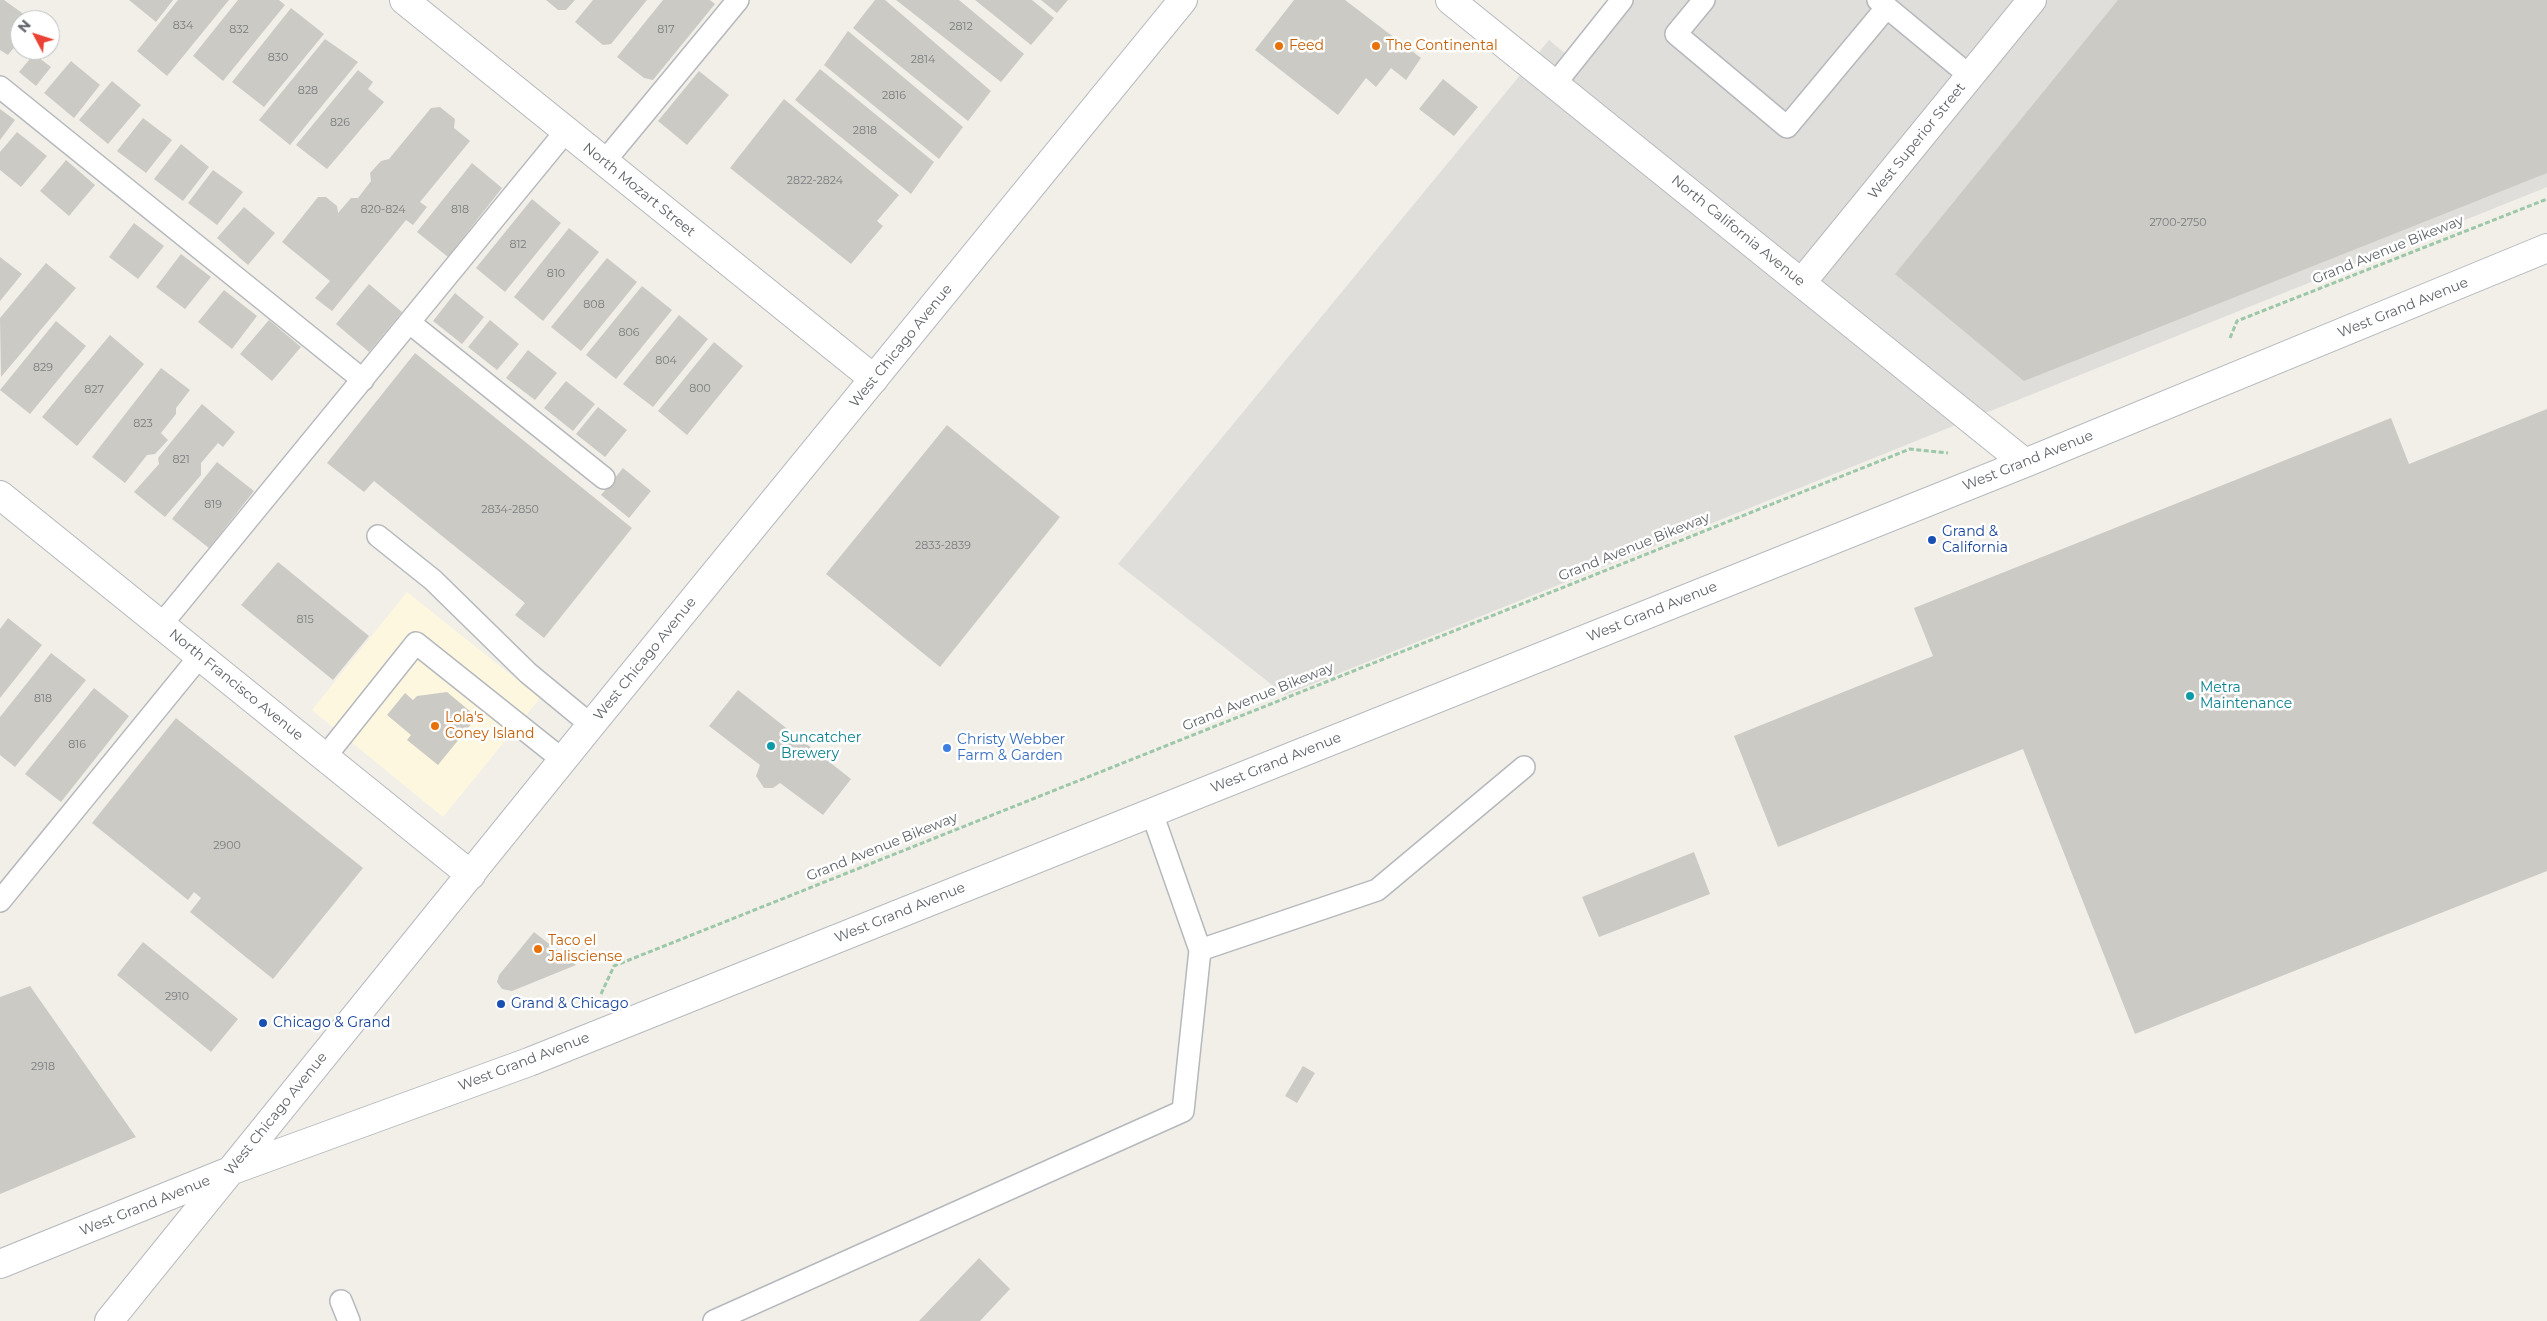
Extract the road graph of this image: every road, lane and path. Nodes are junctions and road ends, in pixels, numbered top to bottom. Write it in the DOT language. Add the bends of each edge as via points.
graph roads {
  1 [pos="404,0"];
  2 [pos="738,0"];
  3 [pos="1183,0"];
  4 [pos="1450,0"];
  5 [pos="1622,0"];
  6 [pos="1704,0"];
  7 [pos="2032,0"];
  8 [pos="1883,4"];
  9 [pos="1970,76"];
  10 [pos="1554,84"];
  11 [pos="0,87"];
  12 [pos="566,131"];
  13 [pos="604,162"];
  14 [pos="2547,199"];
  15 [pos="2547,248"];
  16 [pos="1802,282"];
  17 [pos="2237,321"];
  18 [pos="410,322"];
  19 [pos="363,380"];
  20 [pos="874,380"];
  21 [pos="1910,449"];
  22 [pos="2025,463"];
  23 [pos="604,478"];
  24 [pos="0,495"];
  25 [pos="378,536"];
  26 [pos="161,625"];
  27 [pos="200,656"];
  28 [pos="591,725"];
  29 [pos="325,756"];
  30 [pos="564,761"];
  31 [pos="1524,767"];
  32 [pos="1152,812"];
  33 [pos="471,875"];
  34 [pos="0,901"];
  35 [pos="1200,950"];
  36 [pos="614,966"];
  37 [pos="230,1171"];
  38 [pos="0,1264"];
  39 [pos="341,1300"];
  40 [pos="109,1321"];
  41 [pos="349,1321"];
  42 [pos="714,1321"];
  1 -- 12 [label="main road, North Mozart Street"];
  2 -- 13 [label="lane"];
  3 -- 20 [label="main road, West Chicago Avenue"];
  4 -- 10 [label="main road, North California Avenue"];
  5 -- 10 [label="lane"];
  6 -- 8 [label="lane" via="1676,34 1787,127"];
  7 -- 9 [label="main road, West Superior Street"];
  8 -- 9 [label="lane"];
  9 -- 16 [label="main road, West Superior Street"];
  10 -- 16 [label="main road, North California Avenue"];
  11 -- 19 [label="lane"];
  12 -- 13 [label="main road, North Mozart Street"];
  12 -- 18 [label="lane"];
  13 -- 20 [label="main road, North Mozart Street"];
  14 -- 17 [label="path, Grand Avenue Bikeway"];
  15 -- 22 [label="main road, West Grand Avenue"];
  16 -- 22 [label="main road, North California Avenue"];
  18 -- 19 [label="lane"];
  18 -- 23 [label="lane"];
  19 -- 26 [label="lane"];
  20 -- 28 [label="main road, West Chicago Avenue"];
  21 -- 36 [label="path, Grand Avenue Bikeway"];
  22 -- 32 [label="main road, West Grand Avenue"];
  24 -- 26 [label="main road, North Francisco Avenue"];
  25 -- 28 [label="lane" via="433,580 528,673"];
  26 -- 27 [label="main road, North Francisco Avenue"];
  27 -- 29 [label="main road, North Francisco Avenue"];
  27 -- 34 [label="lane"];
  28 -- 30 [label="main road, West Chicago Avenue"];
  29 -- 30 [label="lane" via="416,643"];
  29 -- 33 [label="main road, North Francisco Avenue"];
  30 -- 33 [label="main road, West Chicago Avenue"];
  31 -- 35 [label="lane" via="1377,890"];
  32 -- 35 [label="lane"];
  32 -- 37 [label="main road, West Grand Avenue" via="530,1062"];
  33 -- 37 [label="main road, West Chicago Avenue"];
  35 -- 42 [label="lane" via="1183,1111"];
  37 -- 38 [label="main road, West Grand Avenue"];
  37 -- 40 [label="main road, West Chicago Avenue"];
  39 -- 41 [label="lane"];
}
